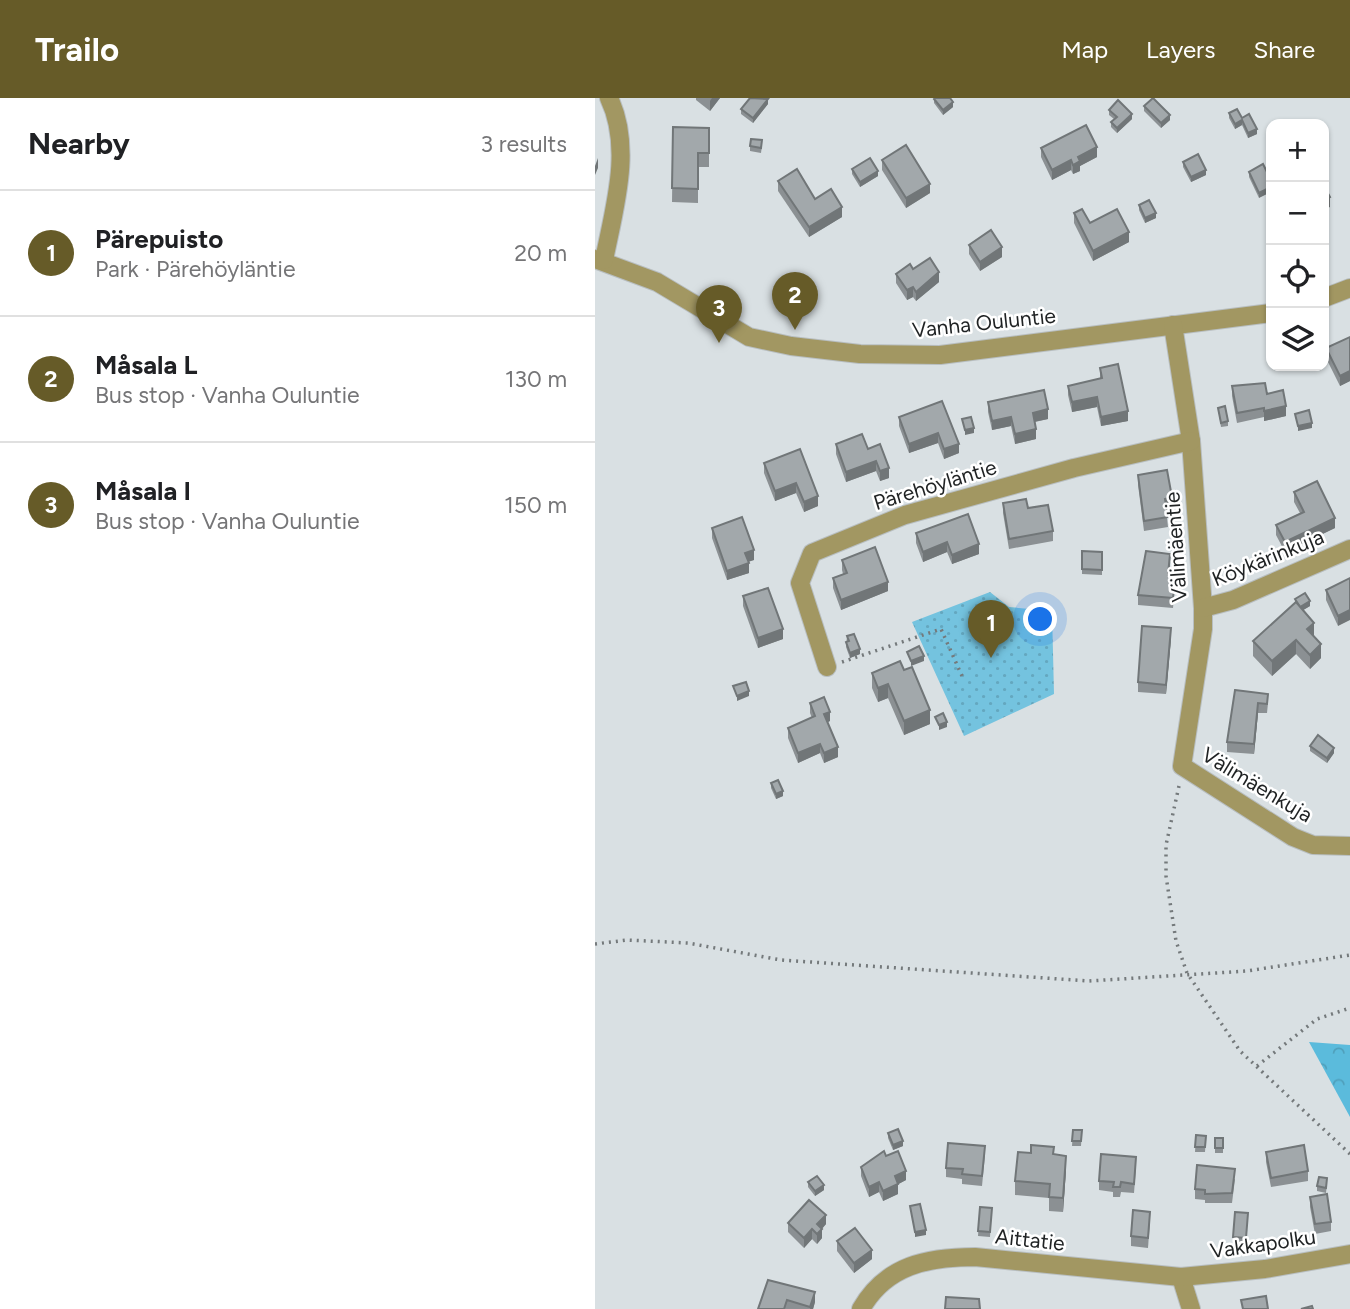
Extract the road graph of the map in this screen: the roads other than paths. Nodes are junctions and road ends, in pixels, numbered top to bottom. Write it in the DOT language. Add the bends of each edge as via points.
graph roads {
  1 [pos="610,98"];
  2 [pos="600,259"];
  3 [pos="1350,288"];
  4 [pos="1329,296"];
  5 [pos="1266,314"];
  6 [pos="1173,325"];
  7 [pos="1191,441"];
  8 [pos="1350,549"];
  9 [pos="1203,608"];
  10 [pos="827,667"];
  11 [pos="1182,766"];
  12 [pos="1350,846"];
  13 [pos="1350,1254"];
  14 [pos="1181,1277"];
  15 [pos="861,1309"];
  16 [pos="1191,1309"];
  1 -- 2 [label="street" via="618,125 620,180"];
  2 -- 6 [label="street, Vanha Ouluntie" via="657,282 748,337 805,348 940,355"];
  3 -- 4 [label="street"];
  5 -- 6 [label="street, Vanha Ouluntie"];
  6 -- 7 [label="street, Välimäentie"];
  7 -- 9 [label="street, Välimäentie"];
  7 -- 10 [label="street, Pärehöyläntie" via="905,515 813,553 800,583"];
  8 -- 9 [label="street, Köykärinkuja" via="1233,600"];
  9 -- 11 [label="street, Välimäentie"];
  11 -- 12 [label="street, Välimäenkuja" via="1293,837 1314,845"];
  13 -- 14 [label="street, Vakkapolku"];
  14 -- 15 [label="street, Aittatie" via="942,1257 890,1274"];
  14 -- 16 [label="street"];
}
